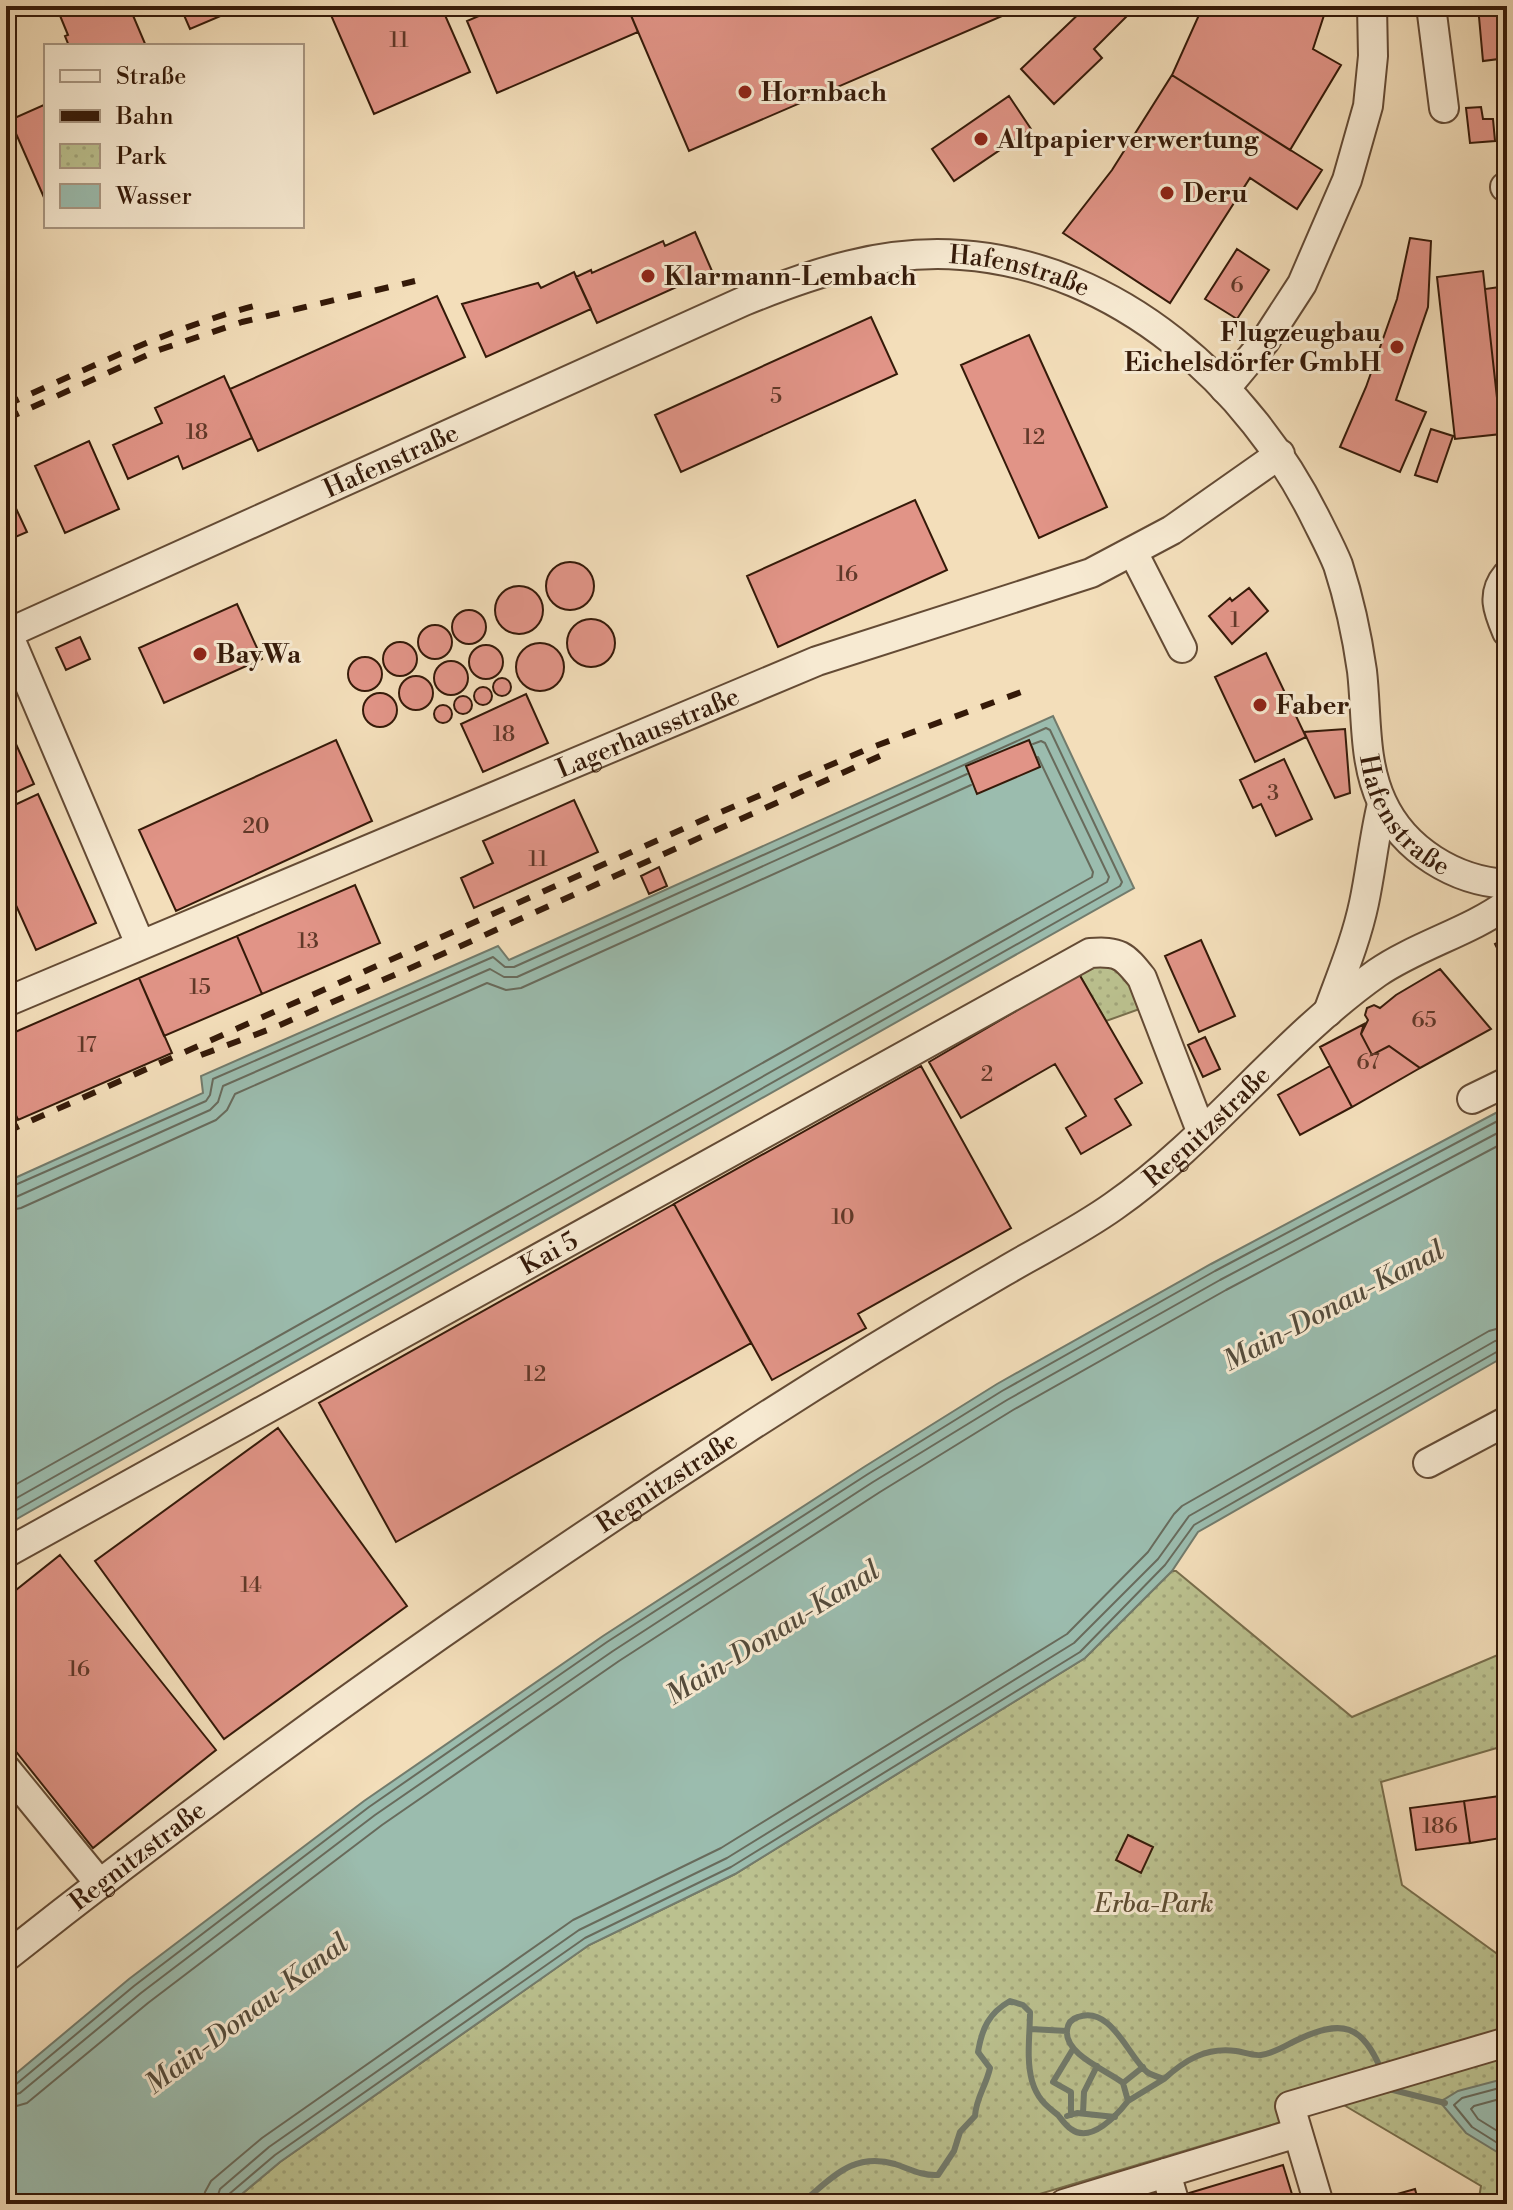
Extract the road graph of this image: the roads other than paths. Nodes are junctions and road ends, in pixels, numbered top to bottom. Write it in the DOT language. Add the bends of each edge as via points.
graph roads {
  1 [pos="1372,6"];
  2 [pos="1431,6"];
  3 [pos="1444,108"];
  4 [pos="1225,389"];
  5 [pos="1280,454"];
  6 [pos="1133,552"];
  7 [pos="1507,575"];
  8 [pos="1507,632"];
  9 [pos="7,634"];
  10 [pos="1182,648"];
  11 [pos="1382,804"];
  12 [pos="1507,884"];
  13 [pos="1507,905"];
  14 [pos="140,944"];
  15 [pos="6,1002"];
  16 [pos="1328,1012"];
  17 [pos="1507,1082"];
  18 [pos="1472,1099"];
  19 [pos="1201,1131"];
  20 [pos="1507,1421"];
  21 [pos="1428,1463"];
  22 [pos="6,1553"];
  23 [pos="6,1769"];
  24 [pos="100,1884"];
  25 [pos="6,1957"];
  26 [pos="1507,2042"];
  27 [pos="1297,2133"];
  28 [pos="1166,2173"];
  29 [pos="1064,2204"];
  30 [pos="1175,2204"];
  31 [pos="1319,2204"];
  1 -- 4 [label="street" via="1368,106 1347,180 1302,284"];
  2 -- 3 [label="street"];
  4 -- 5 [label="street, Hafenstraße"];
  4 -- 9 [label="street, Hafenstraße" via="1142,318 1061,276 961,255 856,262 744,301"];
  5 -- 6 [label="street, Lagerhausstraße"];
  5 -- 11 [label="street, Hafenstraße" via="1337,564 1352,615 1369,758"];
  6 -- 10 [label="street"];
  6 -- 14 [label="street, Lagerhausstraße" via="1091,573 817,661"];
  7 -- 8 [label="street" via="1496,605"];
  9 -- 14 [label="street"];
  11 -- 12 [label="street, Hafenstraße" via="1416,849 1436,862"];
  11 -- 16 [label="street, Regnitzstraße" via="1364,903"];
  13 -- 16 [label="street, Regnitzstraße" via="1379,971"];
  14 -- 15 [label="street, Lagerhausstraße"];
  16 -- 19 [label="street, Regnitzstraße"];
  17 -- 18 [label="street"];
  19 -- 22 [label="street, Kai 5" via="1142,978 1113,951 1090,953"];
  19 -- 24 [label="street, Regnitzstraße" via="1116,1205 747,1429 520,1578"];
  20 -- 21 [label="street"];
  23 -- 24 [label="street"];
  24 -- 25 [label="street, Regnitzstraße"];
  26 -- 27 [label="street" via="1290,2106"];
  27 -- 28 [label="street"];
  27 -- 31 [label="street"];
  28 -- 29 [label="street"];
  28 -- 30 [label="street"];
}
